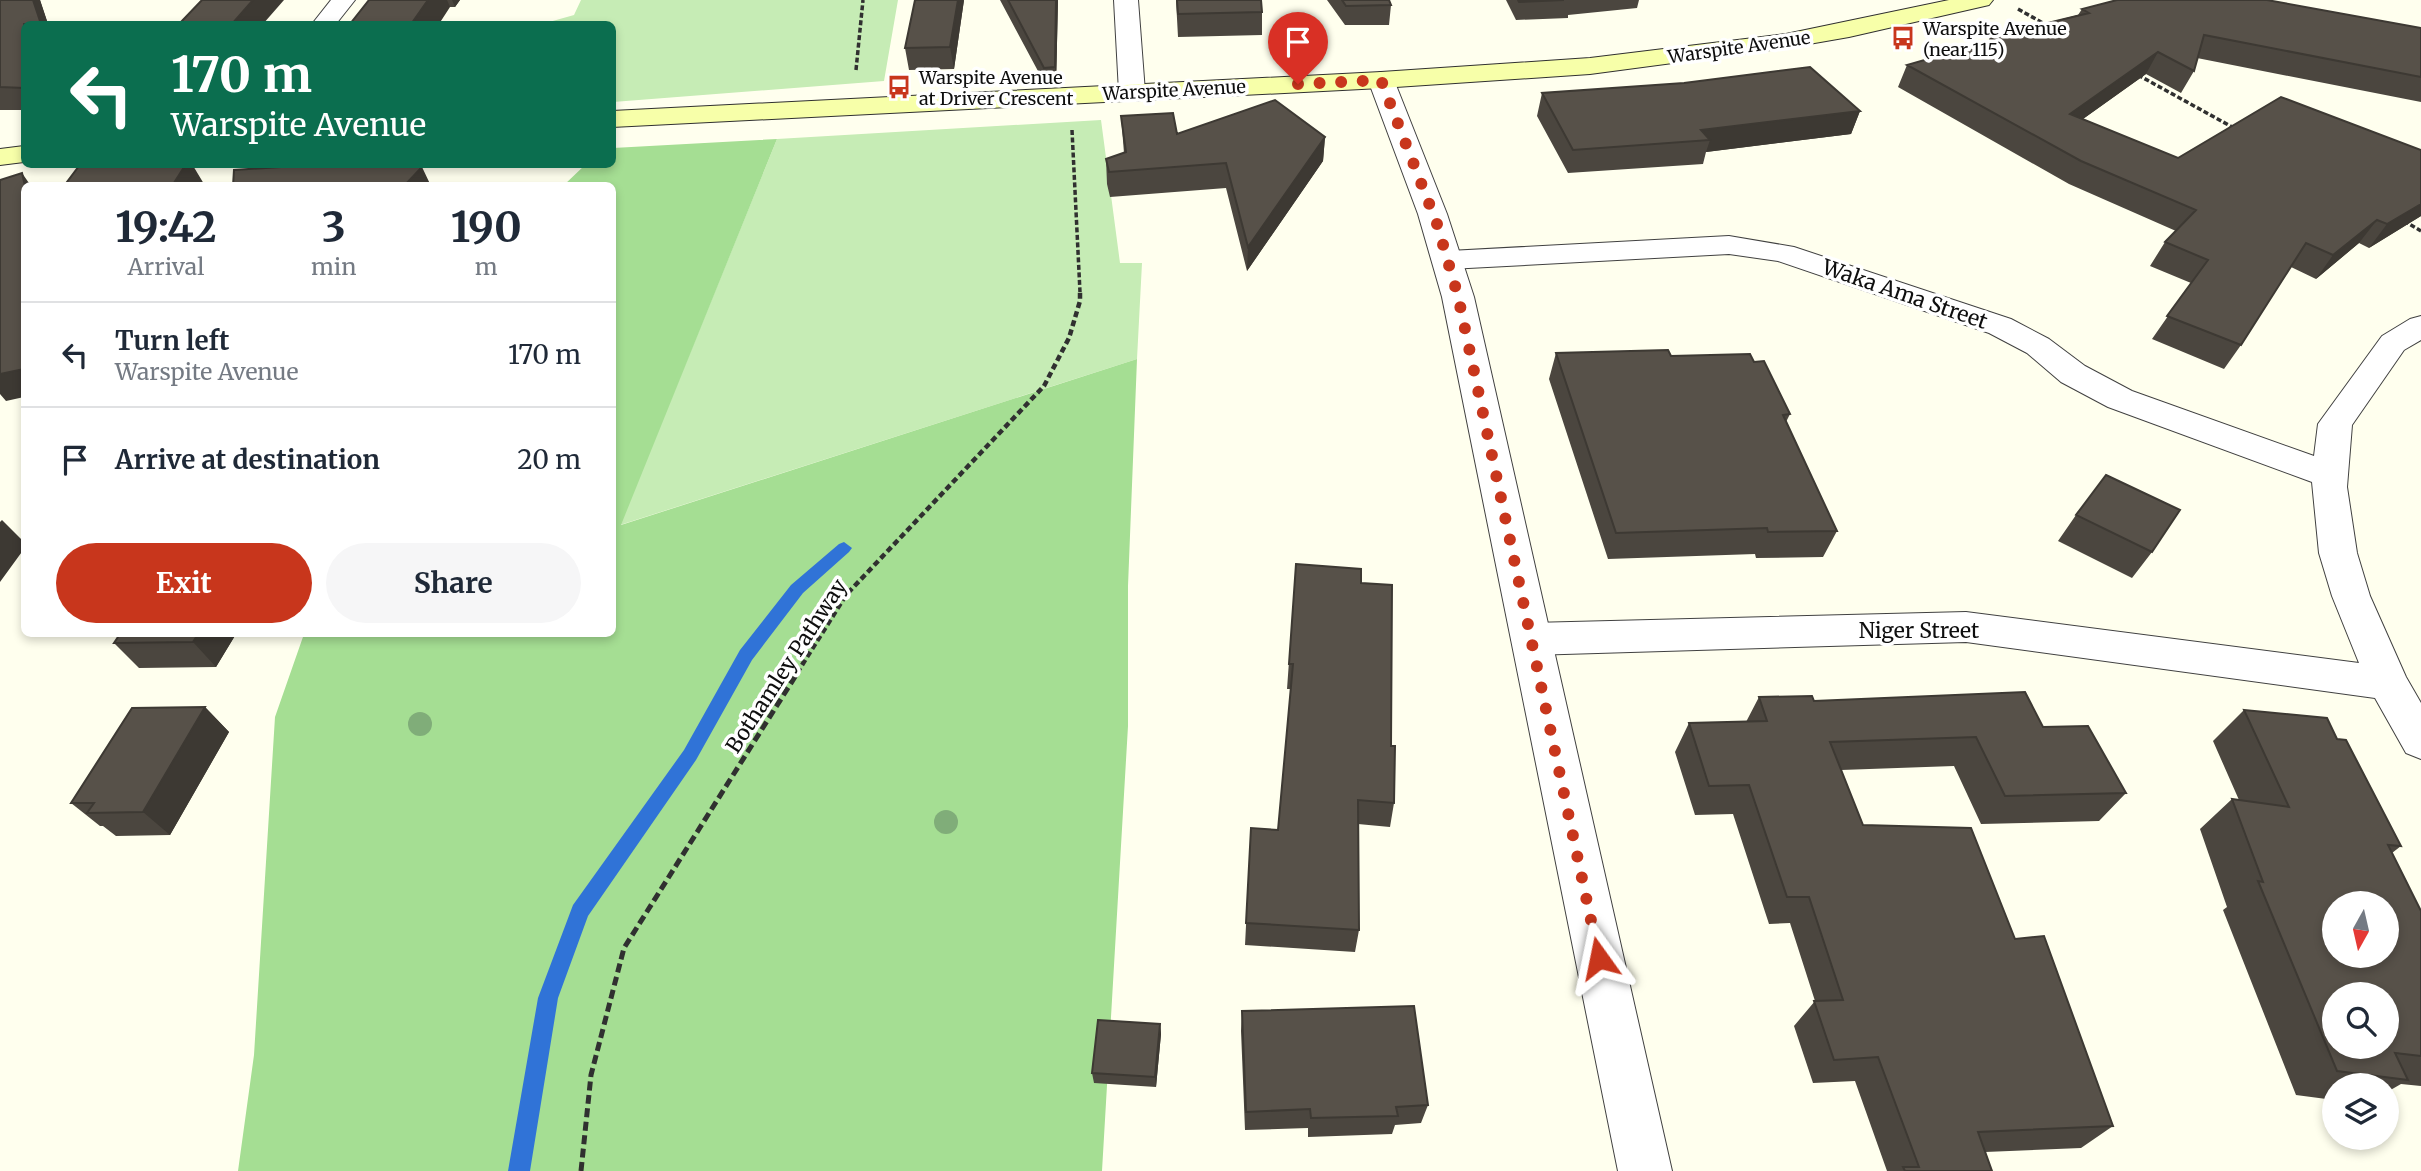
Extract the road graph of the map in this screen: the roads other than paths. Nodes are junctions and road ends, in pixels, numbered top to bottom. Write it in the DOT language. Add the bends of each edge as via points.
graph roads {
  1 [pos="343,0"];
  2 [pos="1126,0"];
  3 [pos="1981,0"];
  4 [pos="326,21"];
  5 [pos="1381,80"];
  6 [pos="1132,92"];
  7 [pos="616,119"];
  8 [pos="21,154"];
  9 [pos="0,157"];
  10 [pos="1449,260"];
  11 [pos="2421,326"];
  12 [pos="2330,474"];
  13 [pos="1531,639"];
  14 [pos="2388,682"];
  15 [pos="2421,741"];
  16 [pos="1645,1171"];
  1 -- 4 [label="street"];
  2 -- 6 [label="street"];
  3 -- 5 [label="main road, Warspite Avenue" via="1849,30 1690,55"];
  5 -- 6 [label="main road, Warspite Avenue"];
  5 -- 10 [label="street"];
  6 -- 7 [label="main road, Warspite Avenue"];
  8 -- 9 [label="main road"];
  10 -- 12 [label="street, Waka Ama Street" via="1729,246 1783,253 2000,326 2120,399"];
  10 -- 13 [label="street"];
  11 -- 12 [label="street" via="2393,343 2335,424"];
  12 -- 14 [label="street" via="2338,553"];
  13 -- 14 [label="street, Niger Street" via="1966,627"];
  13 -- 16 [label="street"];
  14 -- 15 [label="street"];
}
